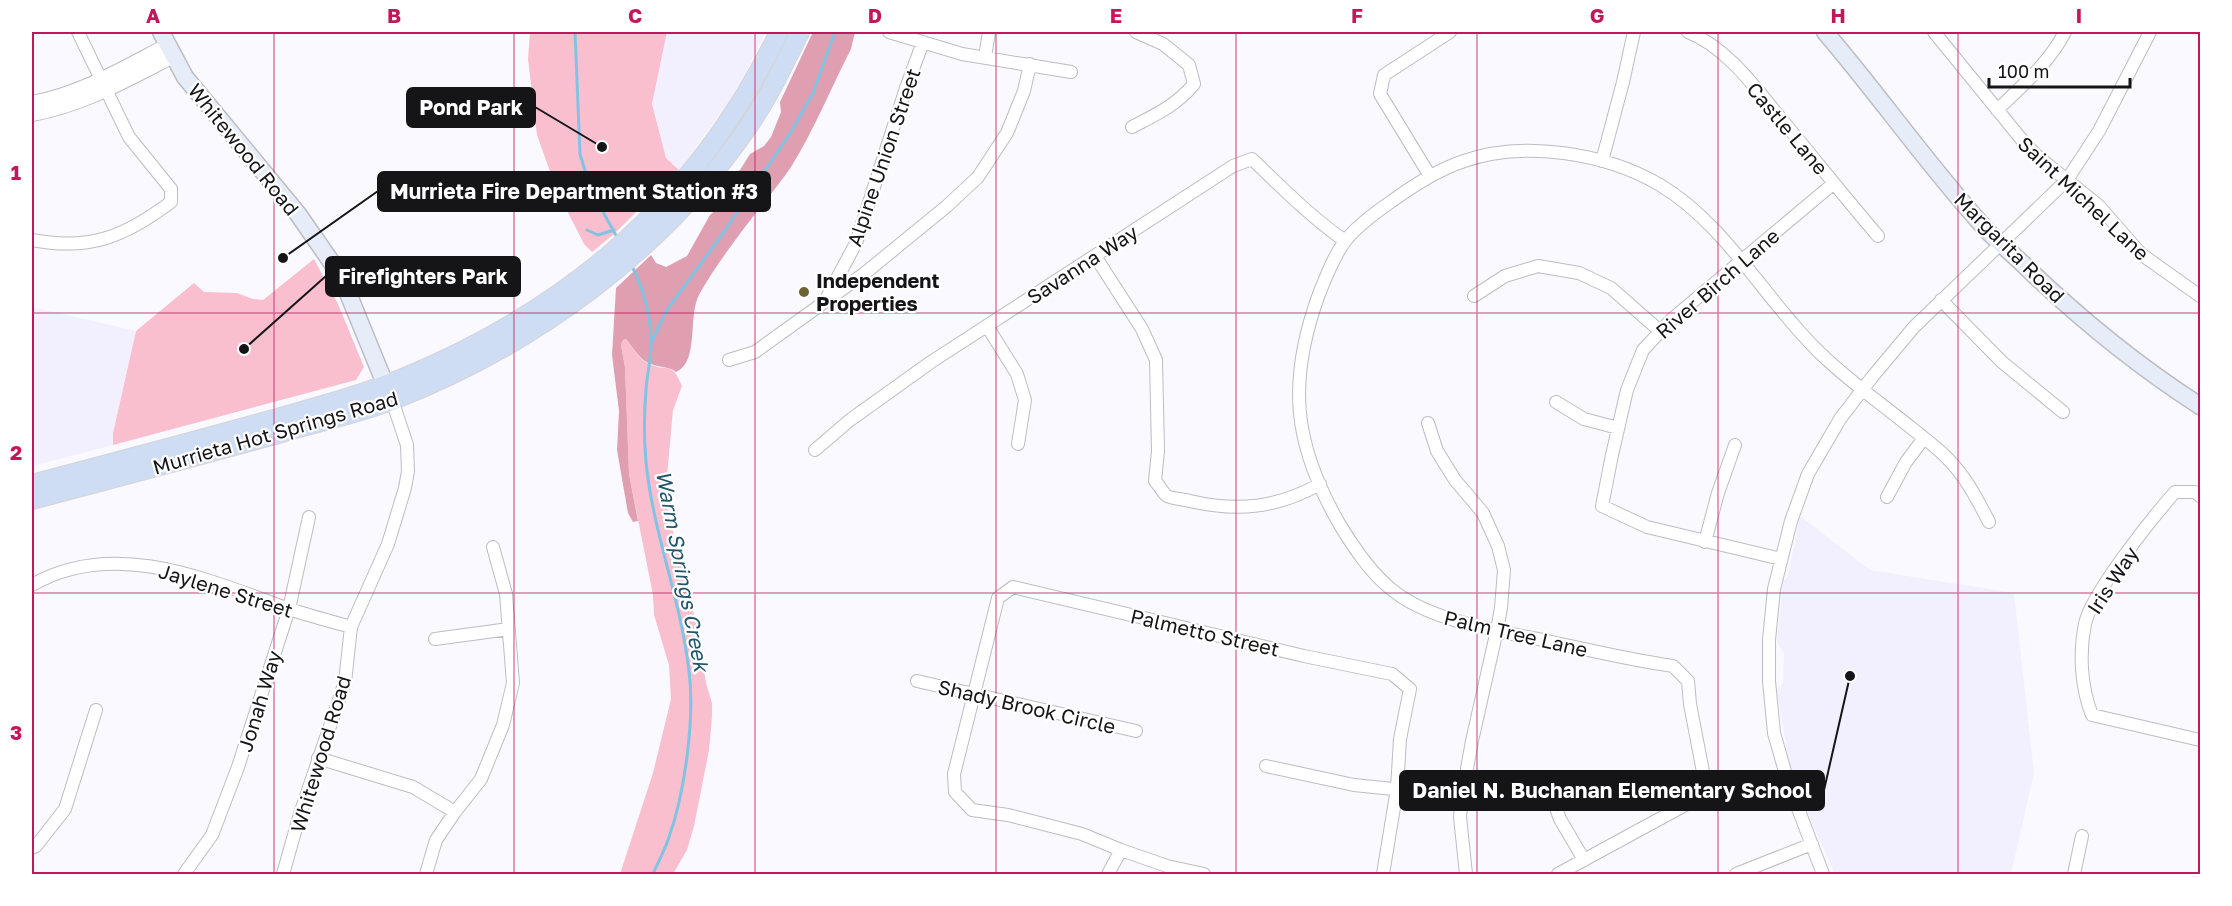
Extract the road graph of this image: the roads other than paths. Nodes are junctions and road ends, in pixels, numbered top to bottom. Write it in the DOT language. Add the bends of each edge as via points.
graph roads {
  1 [pos="78,32"];
  2 [pos="779,32"];
  3 [pos="800,32"];
  4 [pos="889,32"];
  5 [pos="989,32"];
  6 [pos="1136,32"];
  7 [pos="1450,32"];
  8 [pos="1634,32"];
  9 [pos="1688,32"];
  10 [pos="1825,32"];
  11 [pos="1934,32"];
  12 [pos="2065,32"];
  13 [pos="2150,32"];
  14 [pos="923,42"];
  15 [pos="168,44"];
  16 [pos="985,57"];
  17 [pos="1030,64"];
  18 [pos="1071,72"];
  19 [pos="103,85"];
  20 [pos="32,103"];
  21 [pos="1997,110"];
  22 [pos="32,114"];
  23 [pos="1132,127"];
  24 [pos="1602,161"];
  25 [pos="1430,177"];
  26 [pos="2067,180"];
  27 [pos="1834,183"];
  28 [pos="1878,236"];
  29 [pos="639,239"];
  30 [pos="32,240"];
  31 [pos="1346,241"];
  32 [pos="2002,244"];
  33 [pos="1095,256"];
  34 [pos="1740,261"];
  35 [pos="1474,296"];
  36 [pos="2200,296"];
  37 [pos="1941,300"];
  38 [pos="824,302"];
  39 [pos="987,326"];
  40 [pos="1660,331"];
  41 [pos="729,360"];
  42 [pos="1863,389"];
  43 [pos="389,392"];
  44 [pos="1556,402"];
  45 [pos="2200,406"];
  46 [pos="2063,412"];
  47 [pos="1428,423"];
  48 [pos="1618,428"];
  49 [pos="1924,438"];
  50 [pos="1018,444"];
  51 [pos="1735,445"];
  52 [pos="815,450"];
  53 [pos="32,484"];
  54 [pos="1320,484"];
  55 [pos="2200,496"];
  56 [pos="1887,497"];
  57 [pos="32,500"];
  58 [pos="309,517"];
  59 [pos="1989,522"];
  60 [pos="1705,542"];
  61 [pos="493,547"];
  62 [pos="1781,559"];
  63 [pos="32,585"];
  64 [pos="289,609"];
  65 [pos="351,627"];
  66 [pos="508,629"];
  67 [pos="1497,630"];
  68 [pos="435,639"];
  69 [pos="917,681"];
  70 [pos="976,694"];
  71 [pos="96,710"];
  72 [pos="1136,732"];
  73 [pos="2200,740"];
  74 [pos="318,758"];
  75 [pos="1266,766"];
  76 [pos="1547,783"];
  77 [pos="1396,789"];
  78 [pos="1462,796"];
  79 [pos="455,812"];
  80 [pos="2082,836"];
  81 [pos="1812,844"];
  82 [pos="32,848"];
  83 [pos="1120,850"];
  84 [pos="1584,860"];
  85 [pos="184,874"];
  86 [pos="284,874"];
  87 [pos="426,874"];
  88 [pos="1108,874"];
  89 [pos="1204,874"];
  90 [pos="1383,874"];
  91 [pos="1466,874"];
  92 [pos="1558,874"];
  93 [pos="1736,874"];
  94 [pos="1823,874"];
  95 [pos="2074,874"];
  1 -- 19 [label="street"];
  2 -- 29 [label="main road, Murrieta Hot Springs Road" via="720,135"];
  3 -- 29 [label="main road, Murrieta Hot Springs Road" via="777,78 725,159 681,210"];
  4 -- 14 [label="street"];
  5 -- 16 [label="street"];
  6 -- 23 [label="street" via="1163,44 1189,65 1194,84 1164,111"];
  7 -- 25 [label="street" via="1384,75 1380,94"];
  8 -- 24 [label="street"];
  9 -- 27 [label="street, Castle Lane" via="1725,55"];
  10 -- 32 [label="main road, Margarita Road"];
  11 -- 21 [label="street, Saint Michel Lane"];
  12 -- 21 [label="street" via="2056,50"];
  13 -- 26 [label="street" via="2099,131"];
  14 -- 16 [label="street"];
  14 -- 38 [label="street, Alpine Union Street" via="856,243"];
  15 -- 19 [label="street"];
  15 -- 43 [label="main road, Whitewood Road" via="186,78 323,246 341,276"];
  16 -- 17 [label="street"];
  17 -- 18 [label="street"];
  17 -- 38 [label="street" via="1007,133 978,177 865,273"];
  19 -- 20 [label="street"];
  19 -- 22 [label="street" via="63,107"];
  19 -- 30 [label="street" via="129,137 171,189 171,202 149,218 92,243"];
  21 -- 26 [label="street, Saint Michel Lane" via="2037,156"];
  24 -- 25 [label="street, Palm Tree Lane" via="1558,152 1510,151 1465,160"];
  24 -- 34 [label="street, Palm Tree Lane" via="1658,184 1695,209"];
  25 -- 31 [label="street, Palm Tree Lane" via="1381,209"];
  26 -- 32 [label="street"];
  26 -- 36 [label="street, Saint Michel Lane" via="2099,206 2141,254"];
  27 -- 28 [label="street, Castle Lane"];
  27 -- 34 [label="street, River Birch Lane"];
  29 -- 43 [label="main road, Murrieta Hot Springs Road" via="608,267"];
  31 -- 33 [label="street, Savanna Way" via="1290,197 1252,159 1233,166"];
  31 -- 54 [label="street, Palm Tree Lane" via="1326,277 1307,328 1299,373 1299,418"];
  32 -- 37 [label="street"];
  32 -- 45 [label="main road, Margarita Road" via="2102,335"];
  33 -- 39 [label="street, Savanna Way"];
  33 -- 54 [label="street" via="1142,329 1156,360 1155,481 1167,496 1231,506 1269,505"];
  34 -- 40 [label="street, River Birch Lane"];
  34 -- 42 [label="street, Palm Tree Lane" via="1817,351"];
  35 -- 40 [label="street" via="1505,276 1538,266 1579,273 1611,288"];
  37 -- 42 [label="street"];
  37 -- 46 [label="street" via="2002,362"];
  38 -- 41 [label="street" via="755,352"];
  39 -- 50 [label="street" via="1017,374 1025,400"];
  39 -- 52 [label="street, Savanna Way" via="850,420"];
  40 -- 48 [label="street, River Birch Lane" via="1643,350 1627,390"];
  42 -- 49 [label="street, Palm Tree Lane"];
  42 -- 62 [label="street" via="1840,419 1808,474"];
  43 -- 53 [label="main road, Murrieta Hot Springs Road" via="359,394"];
  43 -- 57 [label="main road, Murrieta Hot Springs Road" via="224,449"];
  43 -- 65 [label="street, Whitewood Road" via="407,445 408,471 388,544"];
  44 -- 48 [label="street" via="1584,419"];
  47 -- 67 [label="street" via="1437,451 1483,513 1498,546 1504,570"];
  48 -- 60 [label="street, River Birch Lane" via="1602,506 1647,527"];
  49 -- 56 [label="street"];
  49 -- 59 [label="street, Palm Tree Lane" via="1966,480"];
  51 -- 60 [label="street"];
  54 -- 67 [label="street, Palm Tree Lane" via="1356,553 1392,591 1430,612"];
  55 -- 73 [label="street, Iris Way" via="2195,492 2175,492 2160,509 2099,594 2085,622 2082,655 2085,699 2092,715"];
  58 -- 64 [label="street, Jonah Way"];
  60 -- 62 [label="street"];
  61 -- 66 [label="street" via="506,594"];
  62 -- 81 [label="street" via="1769,640 1774,733"];
  63 -- 64 [label="street, Jaylene Street" via="80,567 124,563 181,572"];
  64 -- 65 [label="street, Jaylene Street"];
  64 -- 85 [label="street, Jonah Way" via="212,835"];
  65 -- 74 [label="street, Whitewood Road" via="345,682"];
  66 -- 68 [label="street"];
  66 -- 79 [label="street" via="513,683 503,725 481,779"];
  67 -- 78 [label="street"];
  67 -- 84 [label="street, Palm Tree Lane" via="1673,666 1688,681 1704,777 1698,798"];
  69 -- 70 [label="street, Shady Brook Circle"];
  70 -- 72 [label="street, Shady Brook Circle"];
  70 -- 77 [label="street, Palmetto Street" via="998,598 1013,587 1392,674 1410,688"];
  70 -- 83 [label="street" via="954,774 955,792 972,810 1071,831"];
  71 -- 82 [label="street" via="65,809"];
  74 -- 79 [label="street" via="412,787"];
  74 -- 86 [label="street, Whitewood Road"];
  75 -- 77 [label="street" via="1354,785"];
  76 -- 84 [label="street" via="1560,819"];
  77 -- 78 [label="street"];
  77 -- 90 [label="street"];
  78 -- 91 [label="street" via="1460,817"];
  79 -- 87 [label="street" via="436,840"];
  80 -- 95 [label="street"];
  81 -- 93 [label="street"];
  81 -- 94 [label="street"];
  83 -- 88 [label="street"];
  83 -- 89 [label="street"];
  84 -- 92 [label="street"];
}
